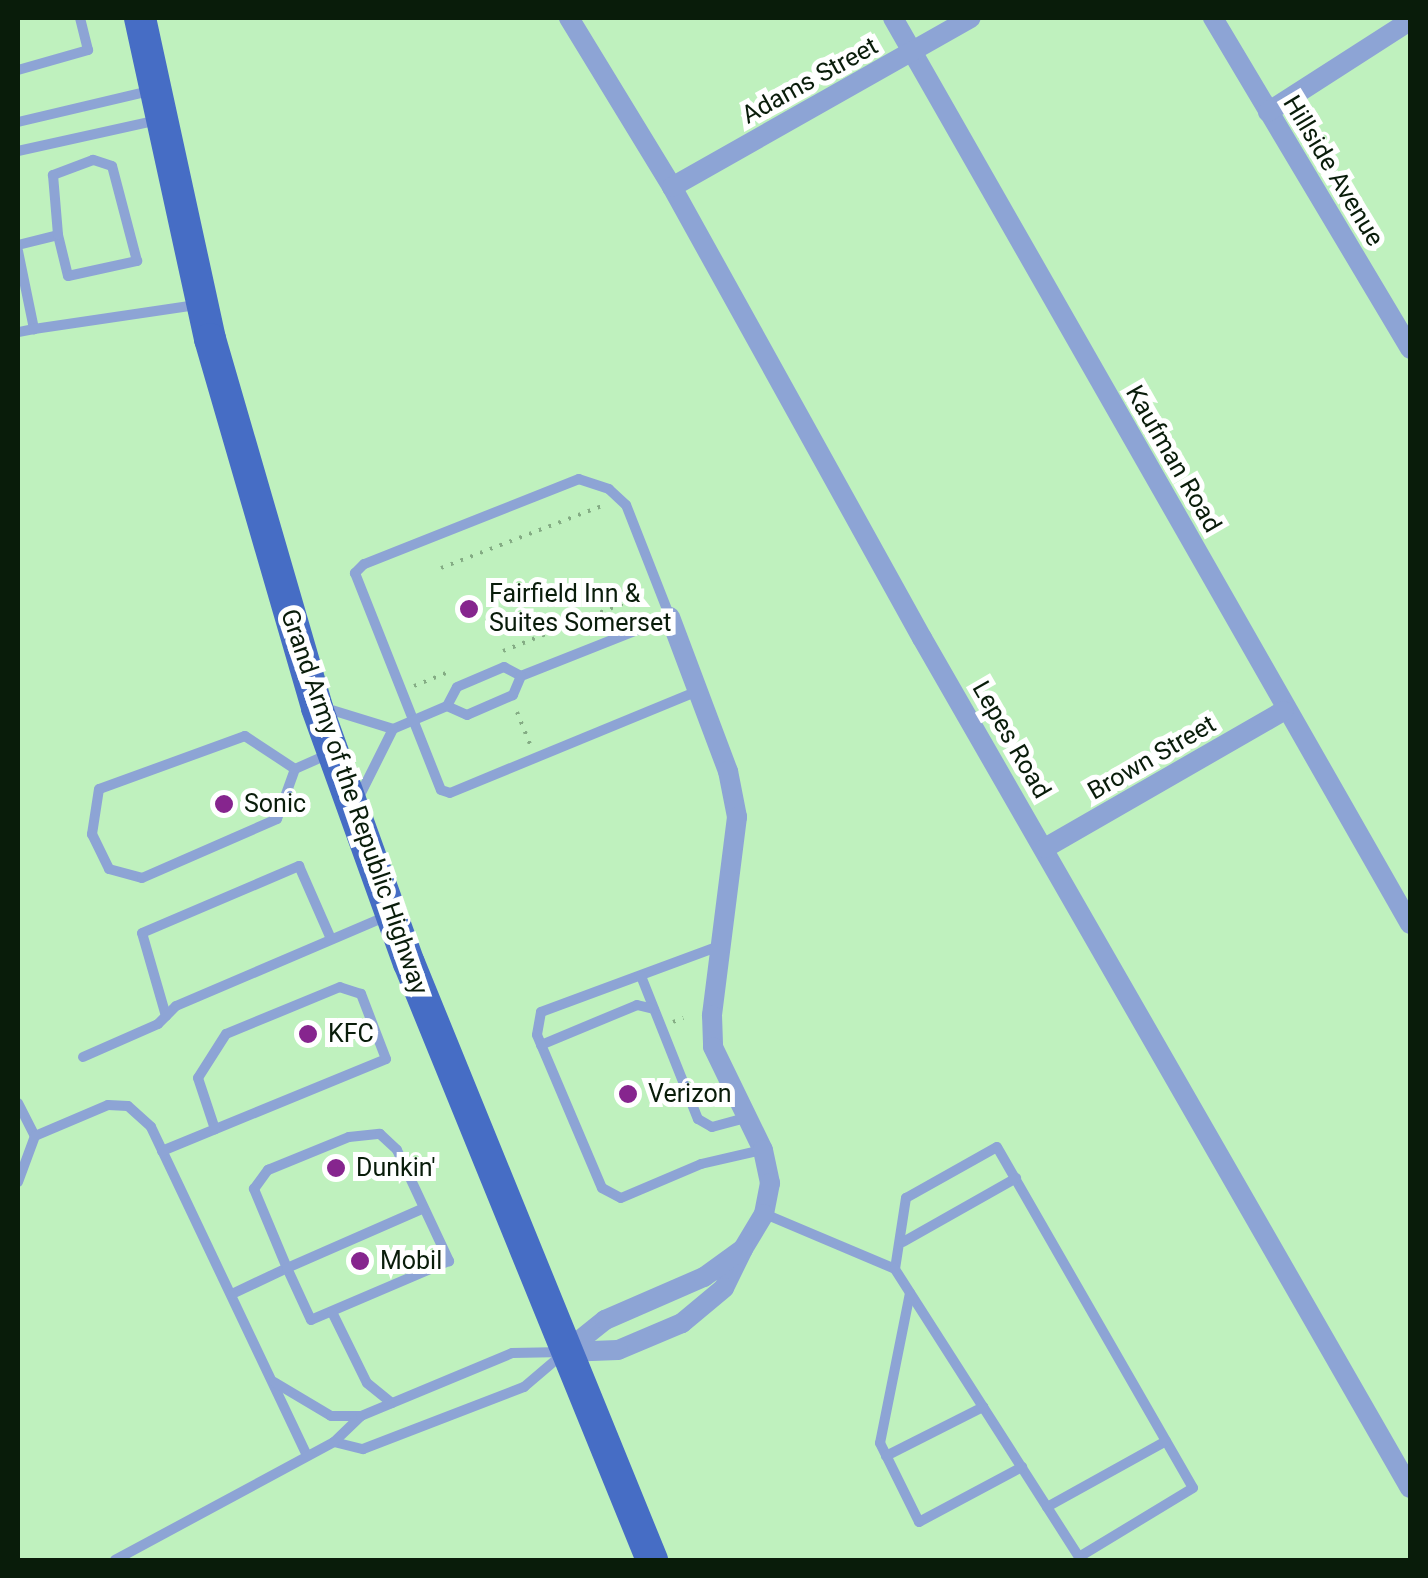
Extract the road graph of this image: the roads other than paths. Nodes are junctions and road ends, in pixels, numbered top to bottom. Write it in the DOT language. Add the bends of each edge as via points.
graph roads {
  1 [pos="80,18"];
  2 [pos="140,18"];
  3 [pos="569,18"];
  4 [pos="893,18"];
  5 [pos="972,18"];
  6 [pos="1213,18"];
  7 [pos="1410,21"];
  8 [pos="914,52"];
  9 [pos="18,70"];
  10 [pos="157,104"];
  11 [pos="1268,112"];
  12 [pos="18,122"];
  13 [pos="18,151"];
  14 [pos="672,187"];
  15 [pos="58,235"];
  16 [pos="18,248"];
  17 [pos="202,304"];
  18 [pos="34,329"];
  19 [pos="18,332"];
  20 [pos="1410,350"];
  21 [pos="670,617"];
  22 [pos="521,676"];
  23 [pos="697,691"];
  24 [pos="316,706"];
  25 [pos="447,706"];
  26 [pos="1283,710"];
  27 [pos="413,721"];
  28 [pos="393,729"];
  29 [pos="332,753"];
  30 [pos="295,769"];
  31 [pos="352,811"];
  32 [pos="1045,848"];
  33 [pos="391,914"];
  34 [pos="1410,924"];
  35 [pos="332,940"];
  36 [pos="722,945"];
  37 [pos="641,976"];
  38 [pos="654,1009"];
  39 [pos="166,1016"];
  40 [pos="541,1046"];
  41 [pos="83,1057"];
  42 [pos="18,1103"];
  43 [pos="746,1118"];
  44 [pos="215,1129"];
  45 [pos="35,1136"];
  46 [pos="762,1150"];
  47 [pos="162,1151"];
  48 [pos="1016,1178"];
  49 [pos="18,1182"];
  50 [pos="420,1210"];
  51 [pos="764,1214"];
  52 [pos="903,1242"];
  53 [pos="743,1249"];
  54 [pos="287,1268"];
  55 [pos="895,1269"];
  56 [pos="910,1292"];
  57 [pos="232,1294"];
  58 [pos="332,1312"];
  59 [pos="565,1352"];
  60 [pos="274,1381"];
  61 [pos="392,1403"];
  62 [pos="983,1407"];
  63 [pos="361,1416"];
  64 [pos="1166,1441"];
  65 [pos="334,1442"];
  66 [pos="307,1455"];
  67 [pos="886,1456"];
  68 [pos="1022,1467"];
  69 [pos="1410,1488"];
  70 [pos="1047,1508"];
  71 [pos="115,1560"];
  72 [pos="652,1560"];
  1 -- 9 [label="lane" via="88,50"];
  2 -- 10 [label="main road, Grand Army of the Republic Highway"];
  3 -- 14 [label="street, Lepes Road"];
  4 -- 8 [label="street, Kaufman Road"];
  5 -- 8 [label="street, Adams Street"];
  6 -- 11 [label="street, Hillside Avenue"];
  7 -- 11 [label="street"];
  8 -- 14 [label="street, Adams Street"];
  8 -- 26 [label="street, Kaufman Road"];
  10 -- 12 [label="lane"];
  10 -- 13 [label="lane"];
  10 -- 17 [label="main road, Grand Army of the Republic Highway"];
  11 -- 20 [label="street, Hillside Avenue"];
  14 -- 32 [label="street, Lepes Road"];
  15 -- 15 [label="lane" via="68,276 137,260 112,166 93,160 52,175"];
  15 -- 16 [label="lane"];
  16 -- 18 [label="lane"];
  17 -- 18 [label="lane"];
  17 -- 24 [label="main road, Grand Army of the Republic Highway"];
  18 -- 19 [label="lane"];
  21 -- 22 [label="lane"];
  21 -- 23 [label="street"];
  21 -- 27 [label="lane" via="635,520 617,496 579,479 546,488 358,568 355,579"];
  22 -- 25 [label="lane" via="504,667 457,687"];
  22 -- 25 [label="lane" via="513,695 467,715"];
  23 -- 27 [label="lane" via="444,794"];
  23 -- 36 [label="street" via="728,771 737,816"];
  24 -- 28 [label="lane"];
  24 -- 29 [label="main road, Grand Army of the Republic Highway"];
  25 -- 27 [label="lane"];
  26 -- 32 [label="street, Brown Street"];
  26 -- 34 [label="street, Kaufman Road"];
  27 -- 28 [label="lane"];
  28 -- 31 [label="lane"];
  29 -- 30 [label="lane"];
  29 -- 31 [label="main road, Grand Army of the Republic Highway"];
  30 -- 30 [label="lane" via="245,736 98,789 92,834 109,869 142,878 277,819"];
  31 -- 33 [label="main road, Grand Army of the Republic Highway"];
  32 -- 69 [label="street, Lepes Road"];
  33 -- 35 [label="lane"];
  33 -- 59 [label="main road, Grand Army of the Republic Highway"];
  35 -- 39 [label="lane"];
  35 -- 39 [label="lane" via="300,866 142,932"];
  36 -- 37 [label="lane"];
  36 -- 43 [label="street" via="714,1047"];
  37 -- 38 [label="lane"];
  37 -- 40 [label="lane" via="541,1012"];
  38 -- 40 [label="lane" via="638,1005"];
  38 -- 43 [label="lane" via="698,1120 712,1127"];
  39 -- 41 [label="lane"];
  40 -- 46 [label="lane" via="602,1188 621,1198 701,1164"];
  42 -- 45 [label="lane"];
  43 -- 46 [label="street"];
  44 -- 44 [label="lane" via="386,1059 362,994 340,988 226,1034 198,1078"];
  44 -- 47 [label="lane"];
  45 -- 47 [label="lane" via="108,1105 128,1106 151,1127"];
  45 -- 49 [label="lane"];
  46 -- 51 [label="street" via="770,1183"];
  47 -- 57 [label="lane"];
  48 -- 52 [label="lane"];
  48 -- 52 [label="lane" via="998,1147 906,1198"];
  48 -- 64 [label="lane"];
  50 -- 54 [label="lane"];
  50 -- 54 [label="lane" via="397,1150 380,1134 349,1137 268,1170 254,1190"];
  50 -- 58 [label="lane" via="449,1262"];
  51 -- 53 [label="street"];
  51 -- 55 [label="lane"];
  52 -- 55 [label="lane"];
  53 -- 59 [label="street" via="704,1276 605,1320"];
  53 -- 59 [label="street" via="724,1288 682,1323 618,1350"];
  54 -- 57 [label="lane"];
  54 -- 58 [label="lane" via="311,1320"];
  55 -- 56 [label="lane"];
  56 -- 62 [label="lane"];
  56 -- 67 [label="lane" via="880,1444"];
  57 -- 60 [label="lane"];
  58 -- 61 [label="lane" via="367,1383"];
  59 -- 61 [label="lane" via="512,1354"];
  59 -- 65 [label="lane" via="524,1386 362,1449"];
  59 -- 72 [label="main road, Grand Army of the Republic Highway"];
  60 -- 63 [label="lane" via="331,1416"];
  60 -- 66 [label="lane"];
  61 -- 63 [label="lane"];
  62 -- 67 [label="lane"];
  62 -- 68 [label="lane"];
  63 -- 65 [label="lane"];
  64 -- 70 [label="lane"];
  64 -- 70 [label="lane" via="1193,1488 1079,1558"];
  65 -- 66 [label="lane"];
  66 -- 71 [label="lane"];
  67 -- 68 [label="lane" via="919,1522"];
  68 -- 70 [label="lane"];
}
